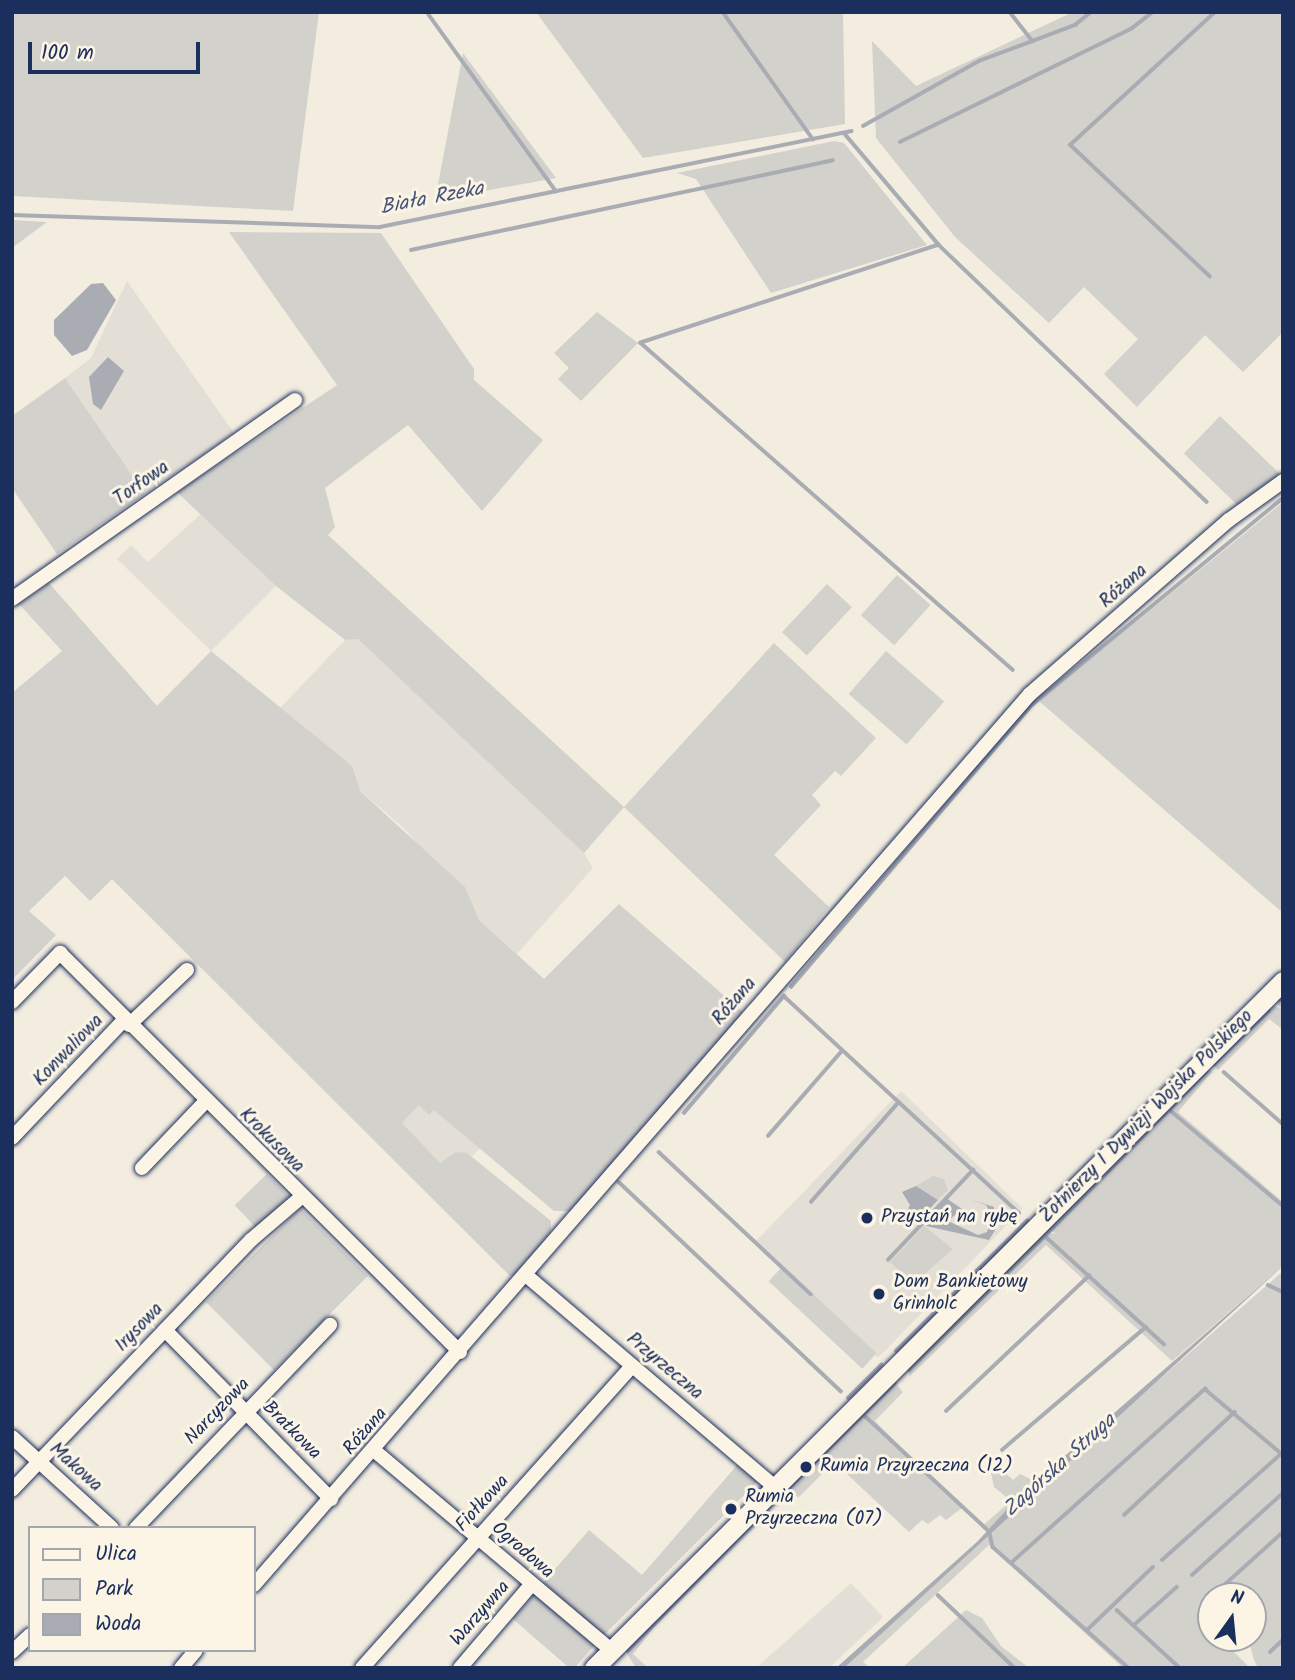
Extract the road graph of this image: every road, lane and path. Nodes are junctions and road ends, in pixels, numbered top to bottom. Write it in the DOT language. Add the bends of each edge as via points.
graph roads {
  1 [pos="295,400"];
  2 [pos="1283,481"];
  3 [pos="12,599"];
  4 [pos="187,970"];
  5 [pos="1283,981"];
  6 [pos="12,1002"];
  7 [pos="127,1022"];
  8 [pos="205,1102"];
  9 [pos="12,1138"];
  10 [pos="142,1168"];
  11 [pos="300,1198"];
  12 [pos="527,1276"];
  13 [pos="330,1325"];
  14 [pos="165,1330"];
  15 [pos="460,1352"];
  16 [pos="632,1366"];
  17 [pos="245,1411"];
  18 [pos="12,1437"];
  19 [pos="376,1452"];
  20 [pos="39,1462"];
  21 [pos="775,1487"];
  22 [pos="12,1490"];
  23 [pos="331,1499"];
  24 [pos="111,1526"];
  25 [pos="138,1526"];
  26 [pos="478,1539"];
  27 [pos="256,1584"];
  28 [pos="531,1585"];
  29 [pos="28,1637"];
  30 [pos="611,1650"];
  31 [pos="12,1652"];
  32 [pos="194,1652"];
  33 [pos="181,1668"];
  34 [pos="362,1668"];
  35 [pos="460,1668"];
  36 [pos="594,1668"];
  1 -- 3 [label="street, Torfowa"];
  2 -- 12 [label="street, Różana" via="1229,520 1030,694"];
  4 -- 7 [label="street, Konwaliowa"];
  5 -- 21 [label="street, Żołnierzy I Dywizji Wojska Polskiego"];
  6 -- 7 [label="street, Krokusowa" via="60,953"];
  7 -- 8 [label="street, Krokusowa"];
  7 -- 9 [label="street, Konwaliowa"];
  8 -- 10 [label="street"];
  8 -- 11 [label="street, Krokusowa"];
  11 -- 14 [label="street, Irysowa"];
  11 -- 15 [label="street, Krokusowa"];
  12 -- 15 [label="street, Różana"];
  12 -- 16 [label="street, Przyrzeczna"];
  13 -- 17 [label="street, Narcyzowa"];
  14 -- 17 [label="street, Bratkowa"];
  14 -- 20 [label="street, Irysowa"];
  15 -- 19 [label="street, Różana"];
  16 -- 21 [label="street, Przyrzeczna"];
  16 -- 26 [label="street, Fiołkowa"];
  17 -- 23 [label="street, Bratkowa"];
  17 -- 25 [label="street, Narcyzowa"];
  18 -- 20 [label="street, Makowa"];
  19 -- 23 [label="street, Różana"];
  19 -- 26 [label="street, Ogrodowa"];
  20 -- 22 [label="street, Irysowa"];
  20 -- 24 [label="street, Makowa"];
  21 -- 30 [label="street, Żołnierzy I Dywizji Wojska Polskiego"];
  23 -- 27 [label="street, Różana"];
  26 -- 28 [label="street, Ogrodowa"];
  26 -- 34 [label="street, Fiołkowa"];
  28 -- 30 [label="street, Ogrodowa"];
  28 -- 35 [label="street, Warzywna"];
  29 -- 31 [label="street"];
  30 -- 36 [label="street, Żołnierzy I Dywizji Wojska Polskiego"];
  32 -- 33 [label="street"];
}
